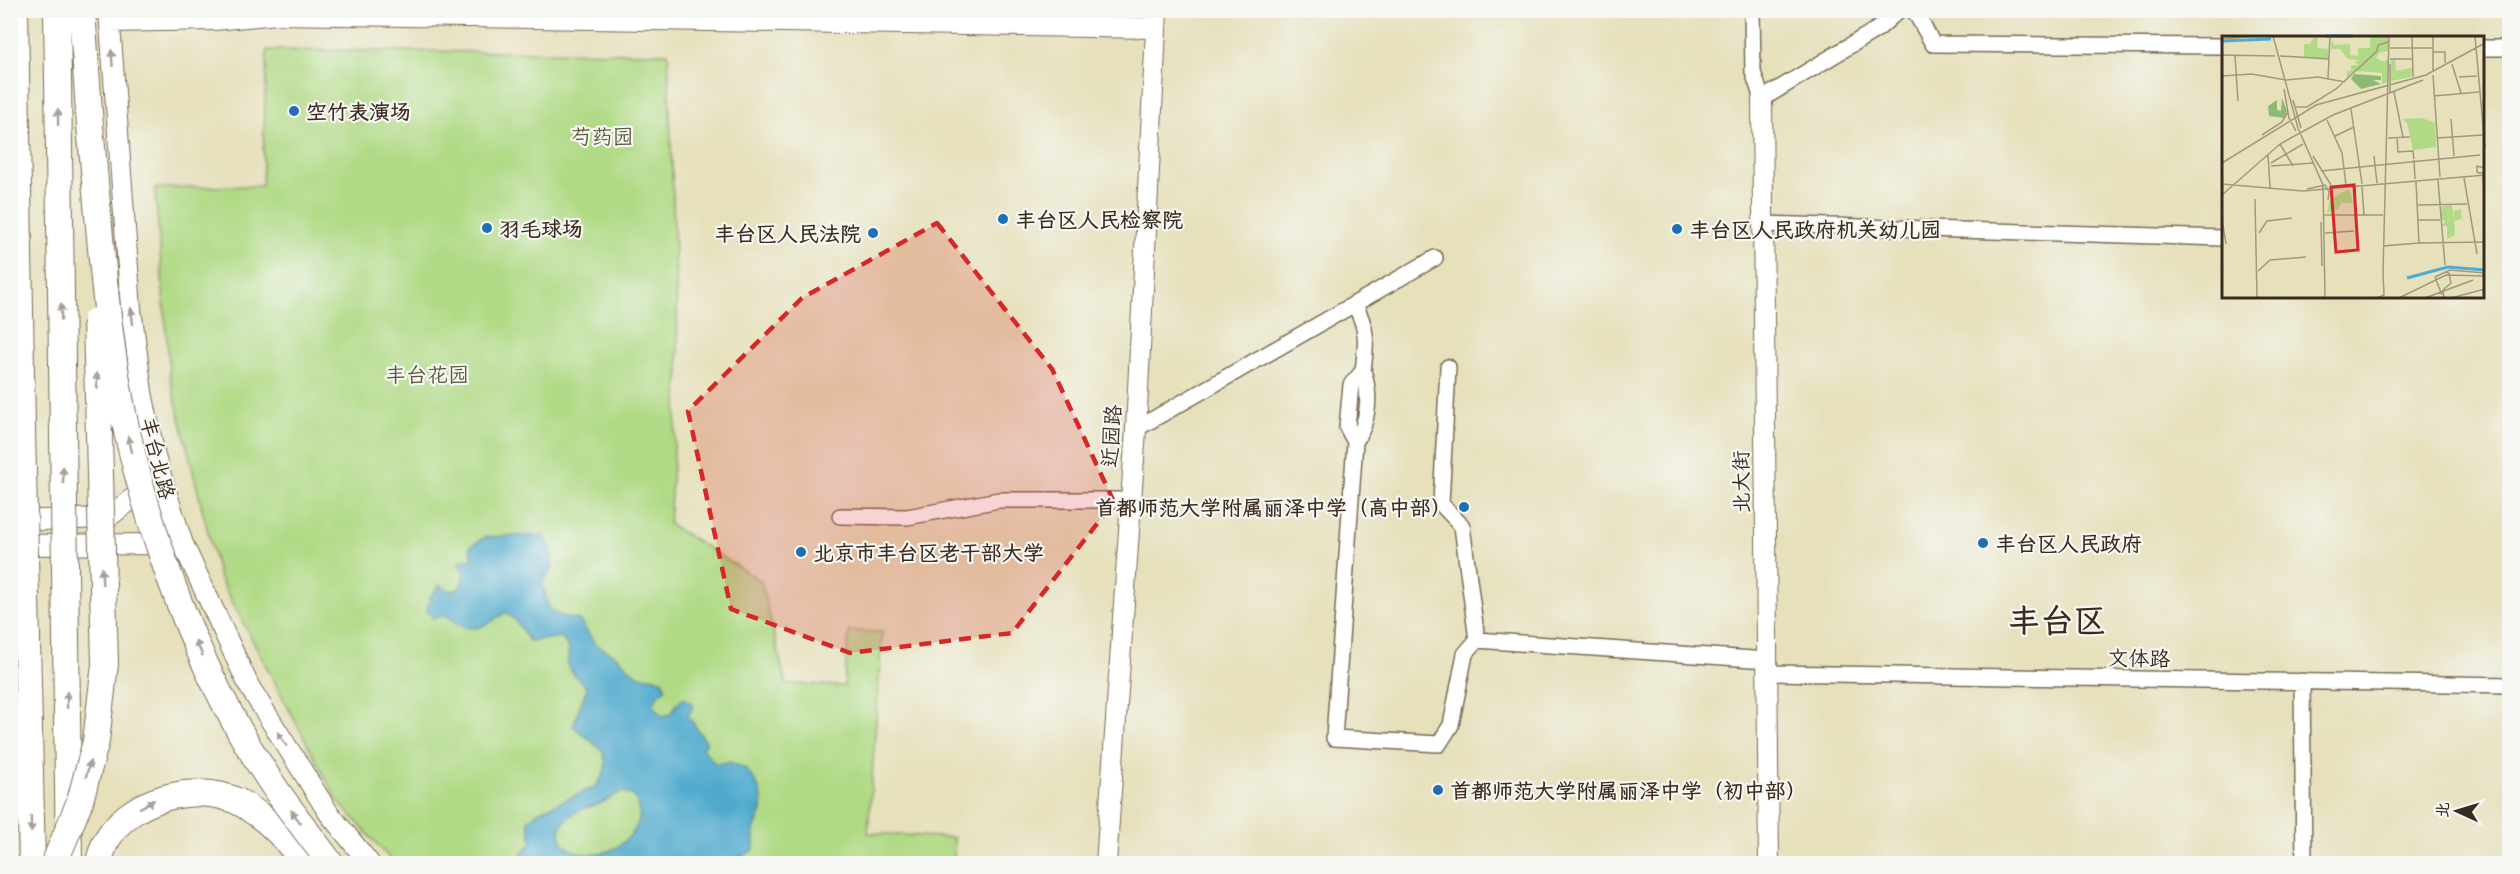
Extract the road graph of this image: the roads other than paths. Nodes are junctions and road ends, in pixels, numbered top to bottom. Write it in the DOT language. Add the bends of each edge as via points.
graph roads {
  1 [pos="15,10"];
  2 [pos="57,10"];
  3 [pos="82,10"];
  4 [pos="1752,10"];
  5 [pos="1899,10"];
  6 [pos="1914,10"];
  7 [pos="109,16"];
  8 [pos="1156,19"];
  9 [pos="2222,46"];
  10 [pos="2484,48"];
  11 [pos="2510,48"];
  12 [pos="1762,99"];
  13 [pos="90,126"];
  14 [pos="1762,224"];
  15 [pos="2222,238"];
  16 [pos="1435,258"];
  17 [pos="1354,304"];
  18 [pos="1448,367"];
  19 [pos="1136,429"];
  20 [pos="22,430"];
  21 [pos="155,457"];
  22 [pos="1131,500"];
  23 [pos="840,516"];
  24 [pos="10,523"];
  25 [pos="10,544"];
  26 [pos="183,544"];
  27 [pos="1477,640"];
  28 [pos="1767,667"];
  29 [pos="2302,681"];
  30 [pos="2510,685"];
  31 [pos="362,861"];
  32 [pos="32,864"];
  33 [pos="54,864"];
  34 [pos="69,864"];
  35 [pos="98,864"];
  36 [pos="305,864"];
  37 [pos="331,864"];
  38 [pos="1106,864"];
  39 [pos="1769,864"];
  40 [pos="2304,864"];
  1 -- 20 [label="highway"];
  34 -- 2 [label="highway, one-way, bridge"];
  3 -- 13 [label="highway"];
  4 -- 12 [label="street" via="1753,72"];
  5 -- 12 [label="street" via="1879,28"];
  6 -- 9 [label="street" via="1933,45"];
  7 -- 8 [label="street" via="214,20 277,14"];
  21 -- 7 [label="street, 丰台北路, one-way" via="131,309"];
  8 -- 19 [label="street, 近园路"];
  10 -- 11 [label="street"];
  12 -- 14 [label="street, 北大街"];
  33 -- 13 [label="highway, one-way, bridge" via="80,801 96,741 105,664"];
  37 -- 13 [label="highway, one-way, bridge" via="279,794 225,703 182,612 151,525 127,430 108,316"];
  14 -- 15 [label="street"];
  14 -- 28 [label="street, 北大街"];
  16 -- 17 [label="street"];
  17 -- 19 [label="street"];
  17 -- 27 [label="street" via="1363,319 1366,337 1363,371 1351,385 1347,427 1355,442 1334,738 1439,744 1451,725 1465,654"];
  18 -- 27 [label="street" via="1441,504 1462,526"];
  19 -- 22 [label="street, 近园路"];
  20 -- 24 [label="highway, bridge"];
  20 -- 32 [label="highway, one-way, bridge"];
  21 -- 24 [label="street" via="136,496 107,518"];
  21 -- 26 [label="street, 丰台北路"];
  22 -- 23 [label="street" via="999,500 907,517"];
  22 -- 38 [label="street, 近园路"];
  25 -- 26 [label="street"];
  31 -- 26 [label="street, 丰台北路, one-way" via="249,686"];
  27 -- 28 [label="street, 文体路"];
  28 -- 29 [label="street, 文体路"];
  28 -- 39 [label="street, 北大街"];
  29 -- 30 [label="street, 文体路"];
  29 -- 40 [label="street"];
  35 -- 36 [label="highway, one-way" via="108,838 128,815 159,798 218,795 245,805 282,833"];
}
